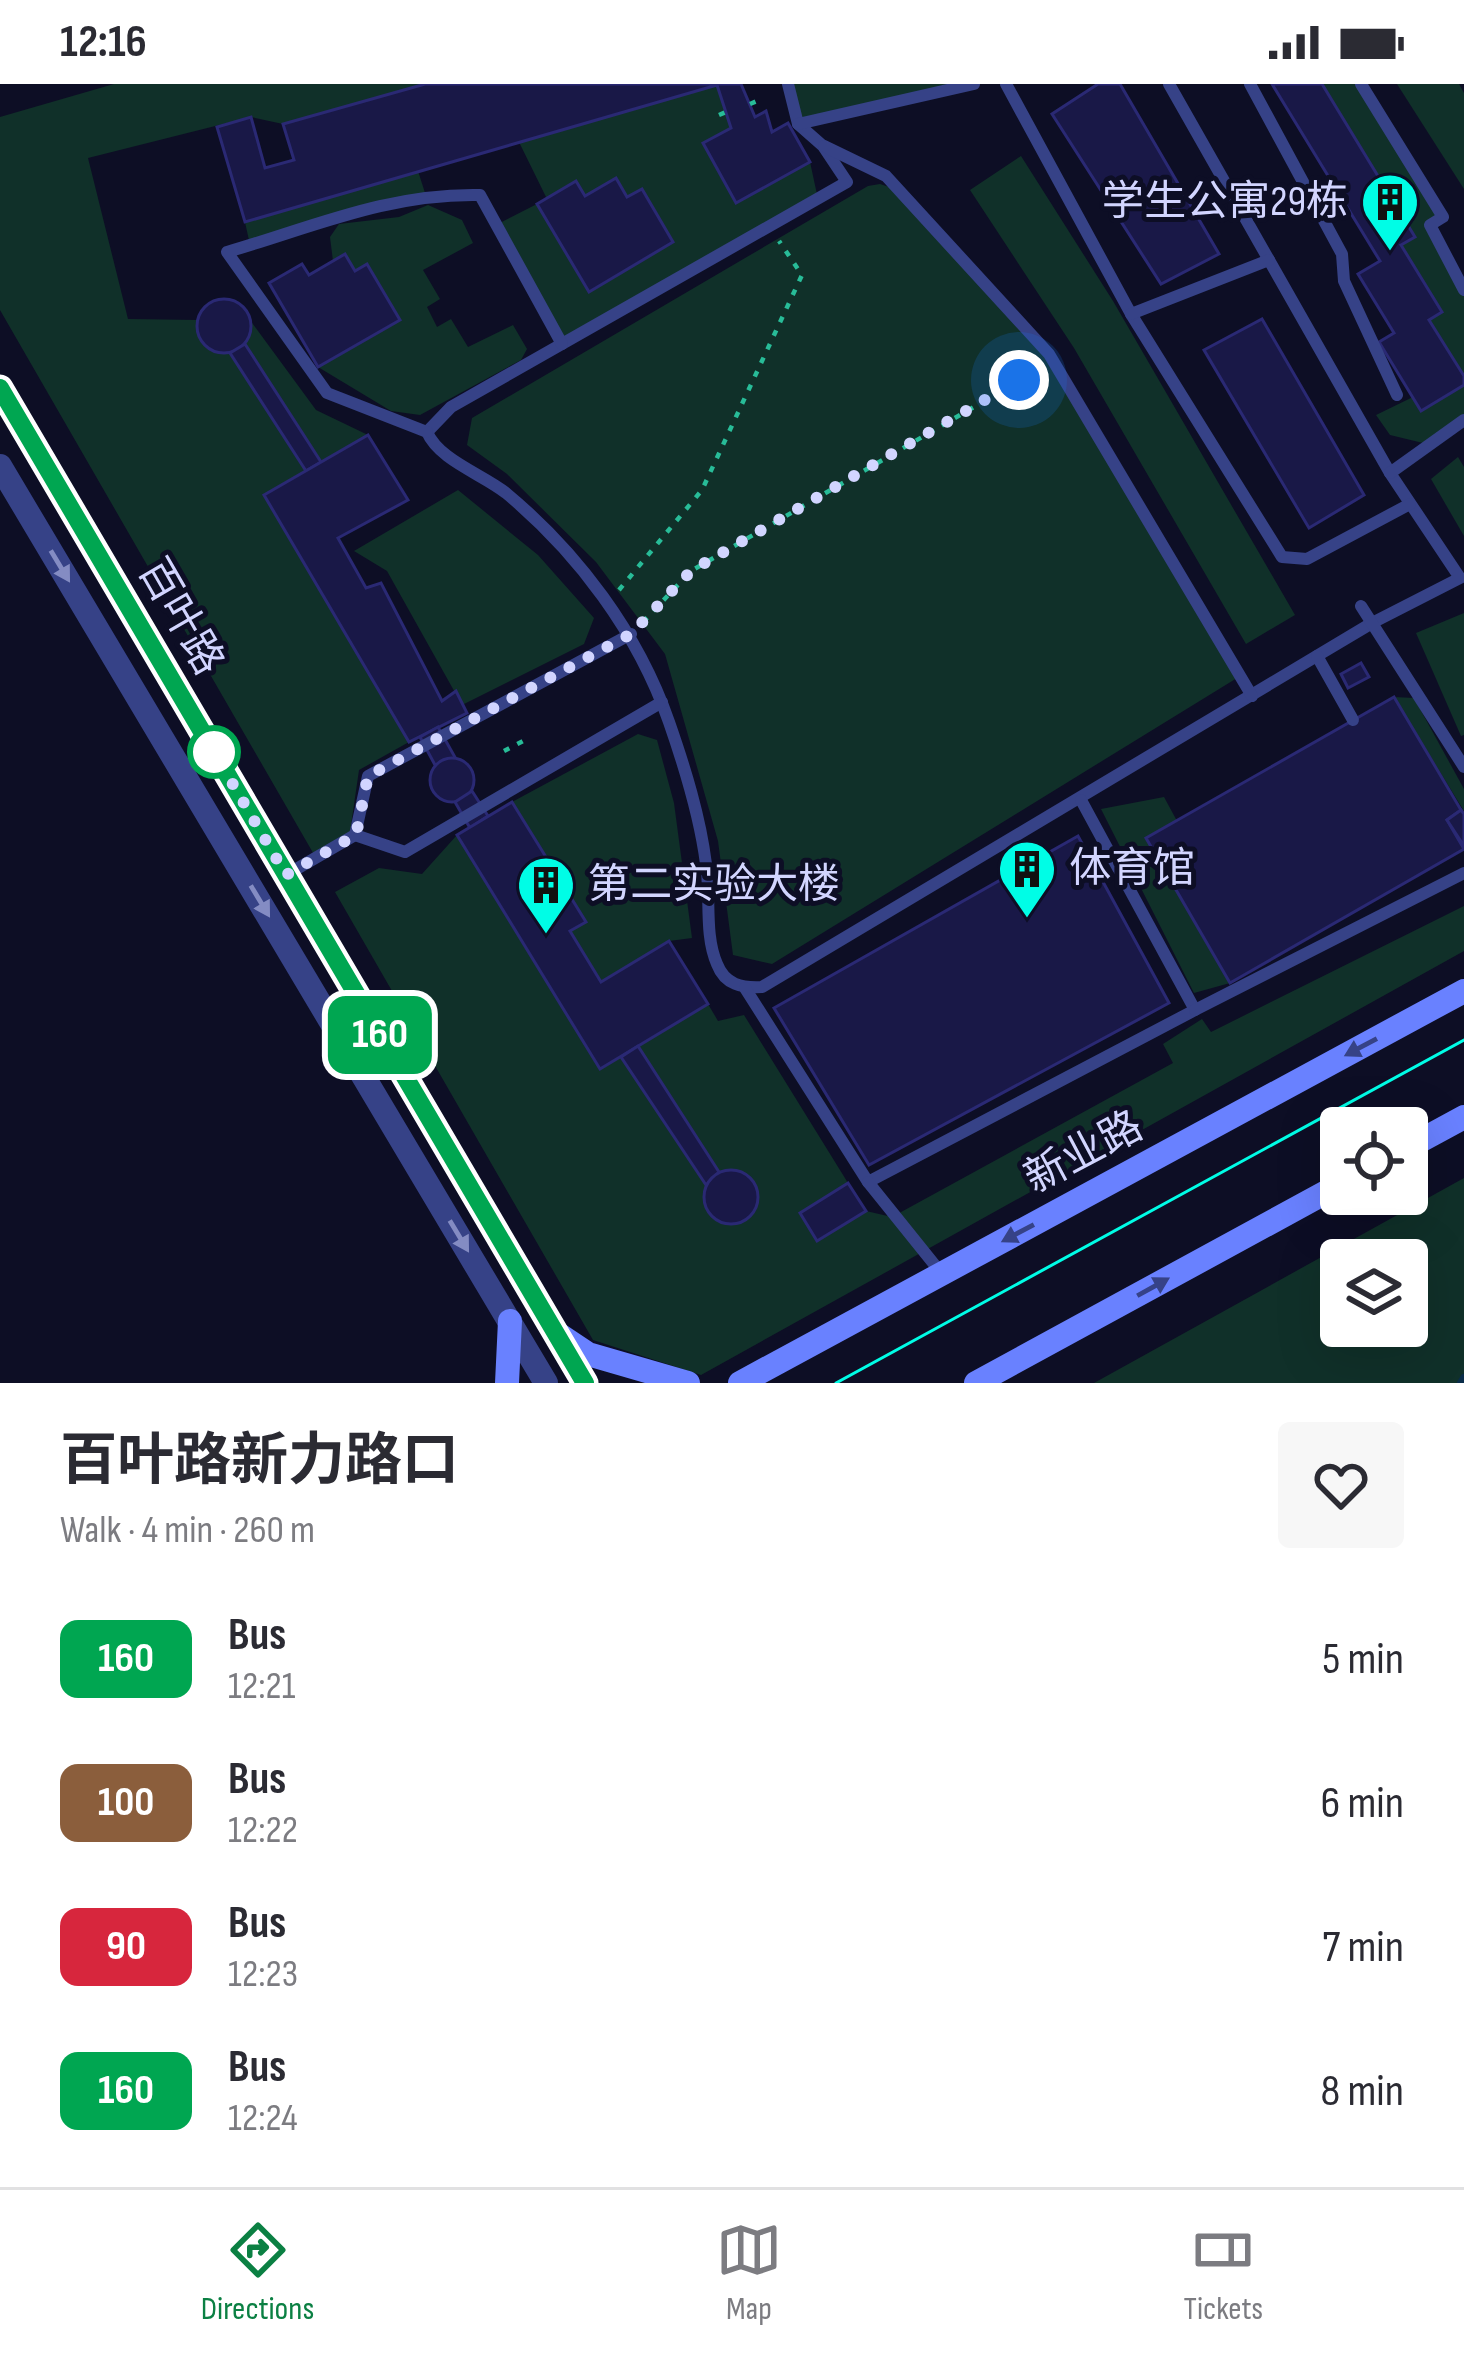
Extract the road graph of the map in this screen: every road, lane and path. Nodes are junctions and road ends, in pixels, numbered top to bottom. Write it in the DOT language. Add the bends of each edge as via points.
graph roads {
  1 [pos="788,84"];
  2 [pos="974,84"];
  3 [pos="1006,84"];
  4 [pos="1169,84"];
  5 [pos="1250,84"];
  6 [pos="1361,84"];
  7 [pos="798,124"];
  8 [pos="823,146"];
  9 [pos="769,227"];
  10 [pos="1269,260"];
  11 [pos="1464,290"];
  12 [pos="1131,314"];
  13 [pos="562,344"];
  14 [pos="1053,361"];
  15 [pos="0,388"];
  16 [pos="1397,395"];
  17 [pos="1464,420"];
  18 [pos="427,432"];
  19 [pos="0,466"];
  20 [pos="1390,472"];
  21 [pos="1410,504"];
  22 [pos="608,603"];
  23 [pos="1361,606"];
  24 [pos="1372,623"];
  25 [pos="631,634"];
  26 [pos="1317,656"];
  27 [pos="1252,696"];
  28 [pos="662,702"];
  29 [pos="1353,720"];
  30 [pos="529,738"];
  31 [pos="504,751"];
  32 [pos="1464,767"];
  33 [pos="1081,800"];
  34 [pos="356,835"];
  35 [pos="1464,873"];
  36 [pos="286,875"];
  37 [pos="745,988"];
  38 [pos="1464,991"];
  39 [pos="1195,1010"];
  40 [pos="1464,1117"];
  41 [pos="1428,1137"];
  42 [pos="868,1182"];
  43 [pos="1320,1195"];
  44 [pos="943,1274"];
  45 [pos="510,1321"];
  46 [pos="555,1332"];
  47 [pos="507,1383"];
  48 [pos="546,1383"];
  49 [pos="585,1383"];
  50 [pos="688,1383"];
  51 [pos="740,1383"];
  52 [pos="976,1383"];
  1 -- 7 [label="lane"];
  2 -- 7 [label="lane"];
  3 -- 12 [label="lane"];
  4 -- 10 [label="lane"];
  5 -- 16 [label="lane" via="1342,254 1344,281"];
  6 -- 11 [label="lane" via="1443,217 1430,225"];
  7 -- 8 [label="lane"];
  8 -- 9 [label="lane" via="847,182"];
  8 -- 14 [label="lane" via="886,176"];
  9 -- 13 [label="lane"];
  9 -- 22 [label="path" via="802,275 702,490"];
  10 -- 12 [label="lane"];
  10 -- 20 [label="lane"];
  12 -- 21 [label="lane" via="1282,557 1307,559"];
  13 -- 18 [label="lane" via="451,406"];
  13 -- 18 [label="lane" via="480,195 435,194 348,210 227,252 327,393"];
  14 -- 25 [label="path" via="691,571"];
  14 -- 27 [label="lane"];
  15 -- 36 [label="street, 百叶路"];
  17 -- 20 [label="lane"];
  18 -- 22 [label="lane" via="554,538"];
  19 -- 45 [label="street, 百叶路, one-way"];
  20 -- 21 [label="lane"];
  21 -- 24 [label="lane" via="1460,578"];
  22 -- 25 [label="lane"];
  23 -- 24 [label="lane"];
  24 -- 26 [label="lane"];
  24 -- 32 [label="lane"];
  25 -- 28 [label="lane"];
  25 -- 34 [label="lane" via="368,776"];
  26 -- 27 [label="lane"];
  26 -- 29 [label="lane"];
  27 -- 33 [label="lane"];
  28 -- 34 [label="lane" via="405,852"];
  28 -- 37 [label="lane" via="706,862 717,965"];
  30 -- 31 [label="path"];
  33 -- 37 [label="lane" via="762,987"];
  33 -- 39 [label="lane"];
  34 -- 36 [label="lane"];
  35 -- 39 [label="lane"];
  36 -- 46 [label="street, 百叶路"];
  37 -- 42 [label="lane"];
  38 -- 44 [label="main road, 新业路, one-way"];
  39 -- 42 [label="lane"];
  40 -- 41 [label="main road"];
  42 -- 44 [label="lane"];
  52 -- 43 [label="main road, one-way"];
  44 -- 51 [label="main road, 新业路"];
  45 -- 47 [label="main road"];
  45 -- 48 [label="street, 百叶路"];
  46 -- 49 [label="street, 百叶路"];
  46 -- 50 [label="main road" via="588,1354"];
}
